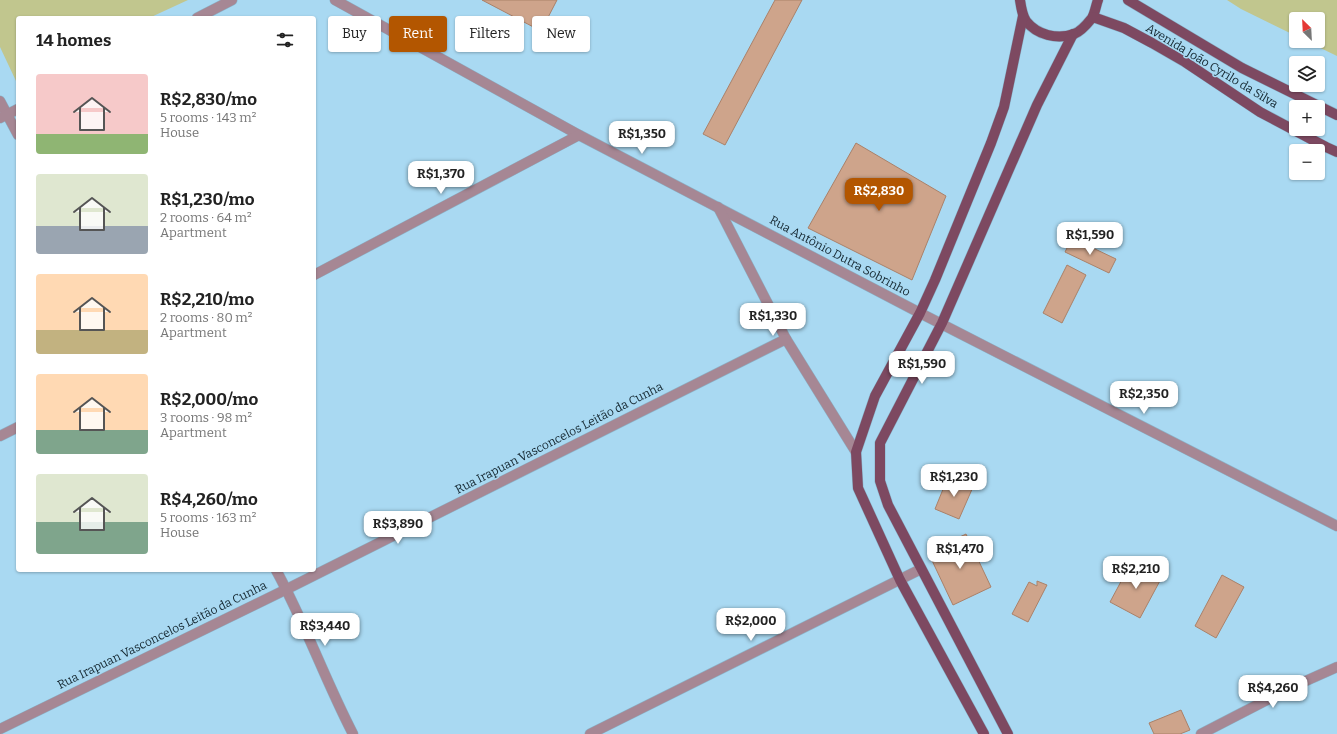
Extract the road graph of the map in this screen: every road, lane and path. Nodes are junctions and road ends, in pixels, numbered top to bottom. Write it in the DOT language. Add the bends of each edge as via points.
graph roads {
  1 [pos="232,0"];
  2 [pos="335,0"];
  3 [pos="1020,0"];
  4 [pos="1098,0"];
  5 [pos="1128,0"];
  6 [pos="200,16"];
  7 [pos="1023,16"];
  8 [pos="1093,17"];
  9 [pos="1074,34"];
  10 [pos="0,101"];
  11 [pos="16,110"];
  12 [pos="1337,115"];
  13 [pos="4,116"];
  14 [pos="16,132"];
  15 [pos="579,134"];
  16 [pos="1337,152"];
  17 [pos="718,207"];
  18 [pos="316,274"];
  19 [pos="920,313"];
  20 [pos="942,323"];
  21 [pos="786,339"];
  22 [pos="16,428"];
  23 [pos="0,436"];
  24 [pos="856,452"];
  25 [pos="1337,526"];
  26 [pos="921,569"];
  27 [pos="277,572"];
  28 [pos="900,580"];
  29 [pos="287,588"];
  30 [pos="1337,667"];
  31 [pos="0,729"];
  32 [pos="353,734"];
  33 [pos="590,734"];
  34 [pos="984,734"];
  35 [pos="1008,734"];
  36 [pos="1201,734"];
  1 -- 6 [label="street"];
  2 -- 15 [label="street, Rua Antônio Dutra Sobrinho"];
  3 -- 7 [label="main road"];
  4 -- 8 [label="main road"];
  5 -- 12 [label="main road, Avenida João Cyrilo da Silva" via="1242,68"];
  7 -- 9 [label="main road" via="1035,30 1048,36"];
  7 -- 19 [label="main road" via="1004,107"];
  8 -- 9 [label="main road"];
  8 -- 16 [label="main road, Avenida João Cyrilo da Silva" via="1124,28 1152,43 1186,62 1260,112"];
  9 -- 20 [label="main road" via="1037,105"];
  10 -- 13 [label="street"];
  11 -- 13 [label="street"];
  13 -- 14 [label="street"];
  15 -- 17 [label="street, Rua Antônio Dutra Sobrinho"];
  15 -- 18 [label="street"];
  17 -- 19 [label="street, Rua Antônio Dutra Sobrinho"];
  17 -- 21 [label="street"];
  19 -- 20 [label="street, Rua Antônio Dutra Sobrinho"];
  19 -- 24 [label="main road" via="875,396"];
  20 -- 25 [label="street, Rua Antônio Dutra Sobrinho"];
  20 -- 26 [label="main road" via="880,443 880,481 888,506"];
  21 -- 24 [label="street"];
  21 -- 29 [label="street, Rua Irapuan Vasconcelos Leitão da Cunha"];
  22 -- 23 [label="street"];
  24 -- 28 [label="main road" via="858,488"];
  26 -- 28 [label="street"];
  26 -- 35 [label="main road"];
  27 -- 29 [label="street"];
  28 -- 33 [label="street"];
  28 -- 34 [label="main road"];
  29 -- 31 [label="street, Rua Irapuan Vasconcelos Leitão da Cunha"];
  29 -- 32 [label="street"];
  30 -- 36 [label="street"];
}
